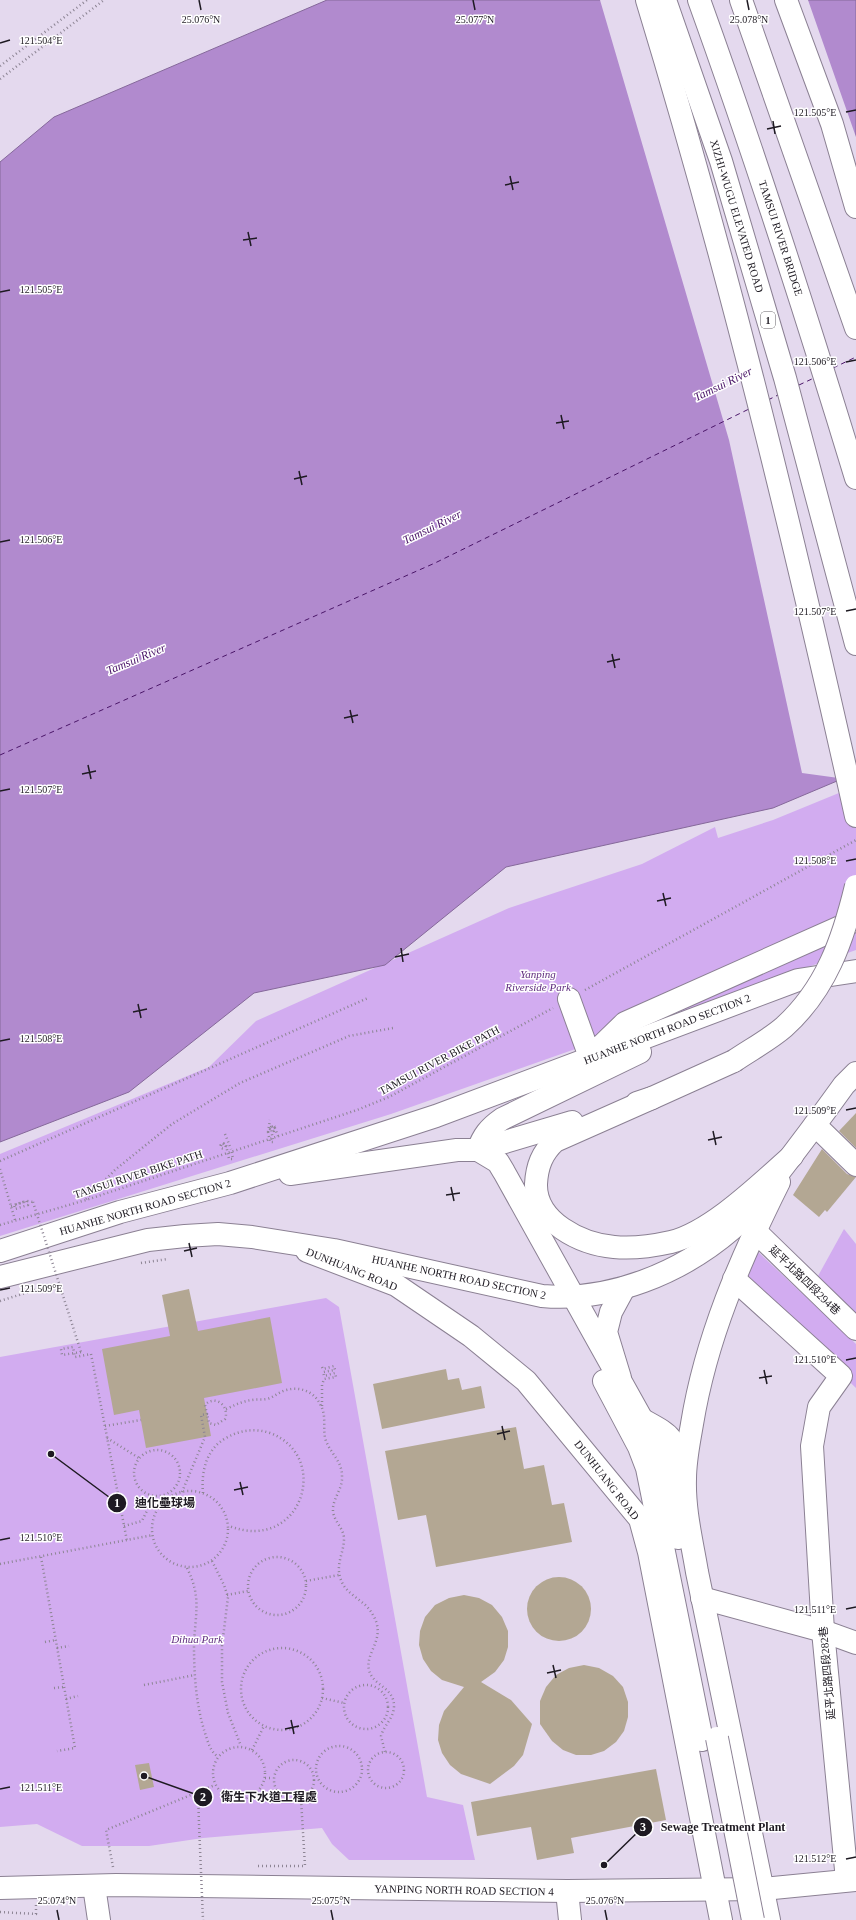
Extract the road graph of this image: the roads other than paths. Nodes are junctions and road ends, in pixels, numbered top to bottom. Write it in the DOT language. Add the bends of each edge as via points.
graph roads {
  1 [pos="647,0"];
  2 [pos="665,0"];
  3 [pos="699,0"];
  4 [pos="741,0"];
  5 [pos="786,0"];
  6 [pos="832,124"];
  7 [pos="856,192"];
  8 [pos="856,207"];
  9 [pos="856,328"];
  10 [pos="856,478"];
  11 [pos="856,644"];
  12 [pos="856,816"];
  13 [pos="856,886"];
  14 [pos="856,920"];
  15 [pos="856,971"];
  16 [pos="759,994"];
  17 [pos="569,999"];
  18 [pos="590,1058"];
  19 [pos="856,1073"];
  20 [pos="652,1098"];
  21 [pos="815,1125"];
  22 [pos="478,1150"];
  23 [pos="792,1156"];
  24 [pos="856,1165"];
  25 [pos="230,1183"];
  26 [pos="755,1231"];
  27 [pos="281,1241"];
  28 [pos="0,1251"];
  29 [pos="0,1277"];
  30 [pos="734,1279"];
  31 [pos="624,1288"];
  32 [pos="566,1297"];
  33 [pos="856,1329"];
  34 [pos="620,1378"];
  35 [pos="636,1423"];
  36 [pos="640,1519"];
  37 [pos="689,1522"];
  38 [pos="702,1598"];
  39 [pos="823,1631"];
  40 [pos="856,1643"];
  41 [pos="710,1739"];
  42 [pos="852,1880"];
  43 [pos="94,1886"];
  44 [pos="0,1888"];
  45 [pos="715,1889"];
  46 [pos="763,1889"];
  47 [pos="567,1891"];
  48 [pos="99,1920"];
  49 [pos="570,1920"];
  50 [pos="721,1920"];
  51 [pos="738,1920"];
  52 [pos="753,1920"];
  53 [pos="769,1920"];
  1 -- 12 [label="main road" via="718,246 812,617"];
  2 -- 11 [label="main road, XIZHI-WUGU ELEVATED ROAD / 1" via="723,169 785,378"];
  3 -- 10 [label="main road, TAMSUI RIVER BRIDGE" via="738,106 805,309"];
  4 -- 9 [label="main road"];
  5 -- 6 [label="main road"];
  6 -- 7 [label="main road"];
  6 -- 8 [label="main road"];
  13 -- 20 [label="main road, bridge" via="847,924 831,965 801,1010 783,1028 734,1061"];
  14 -- 18 [label="main road" via="625,1023"];
  15 -- 16 [label="main road, HUANHE NORTH ROAD SECTION 2" via="798,980"];
  16 -- 18 [label="main road, HUANHE NORTH ROAD SECTION 2"];
  16 -- 22 [label="main road" via="502,1120 490,1127 482,1138"];
  17 -- 18 [label="main road"];
  18 -- 25 [label="main road, HUANHE NORTH ROAD SECTION 2" via="436,1116"];
  19 -- 21 [label="main road, HUANHE NORTH ROAD SECTION 2"];
  20 -- 22 [label="main road"];
  20 -- 23 [label="main road" via="555,1141 546,1149 536,1171 536,1189 540,1204 549,1218 572,1235 612,1247 646,1246 673,1241 694,1232 722,1214"];
  21 -- 23 [label="main road, HUANHE NORTH ROAD SECTION 2"];
  21 -- 24 [label="main road"];
  22 -- 25 [label="main road" via="457,1150"];
  22 -- 32 [label="main road"];
  23 -- 26 [label="main road"];
  23 -- 31 [label="main road, HUANHE NORTH ROAD SECTION 2" via="751,1210 732,1229 692,1258"];
  25 -- 28 [label="main road, HUANHE NORTH ROAD SECTION 2" via="120,1212"];
  26 -- 30 [label="main road"];
  26 -- 33 [label="main road, 延平北路四段294巷"];
  27 -- 29 [label="main road, HUANHE NORTH ROAD SECTION 2" via="218,1234 148,1240"];
  27 -- 32 [label="main road, HUANHE NORTH ROAD SECTION 2" via="334,1250 529,1295"];
  27 -- 36 [label="main road, DUNHUANG ROAD" via="396,1285 471,1336 526,1381"];
  30 -- 37 [label="main road" via="709,1348 697,1395 685,1463 684,1480"];
  30 -- 39 [label="main road, 延平北路四段282巷" via="841,1376 819,1407 812,1446"];
  31 -- 32 [label="main road, HUANHE NORTH ROAD SECTION 2"];
  31 -- 34 [label="main road" via="611,1312 606,1332"];
  32 -- 34 [label="main road"];
  32 -- 35 [label="main road"];
  34 -- 35 [label="main road"];
  35 -- 36 [label="main road"];
  35 -- 37 [label="main road" via="666,1432 672,1439"];
  35 -- 41 [label="main road" via="662,1461"];
  36 -- 45 [label="main road, DUNHUANG ROAD"];
  37 -- 38 [label="main road"];
  38 -- 39 [label="main road"];
  38 -- 46 [label="main road"];
  39 -- 40 [label="main road"];
  39 -- 42 [label="main road, 延平北路四段282巷"];
  41 -- 51 [label="main road"];
  41 -- 52 [label="main road, bridge"];
  42 -- 46 [label="main road, YANPING NORTH ROAD SECTION 4"];
  43 -- 44 [label="main road, YANPING NORTH ROAD SECTION 4"];
  43 -- 47 [label="main road, YANPING NORTH ROAD SECTION 4"];
  43 -- 48 [label="main road"];
  45 -- 46 [label="main road, YANPING NORTH ROAD SECTION 4"];
  45 -- 47 [label="main road, YANPING NORTH ROAD SECTION 4"];
  45 -- 50 [label="main road, DUNHUANG ROAD"];
  46 -- 53 [label="main road"];
  47 -- 49 [label="main road"];
}
